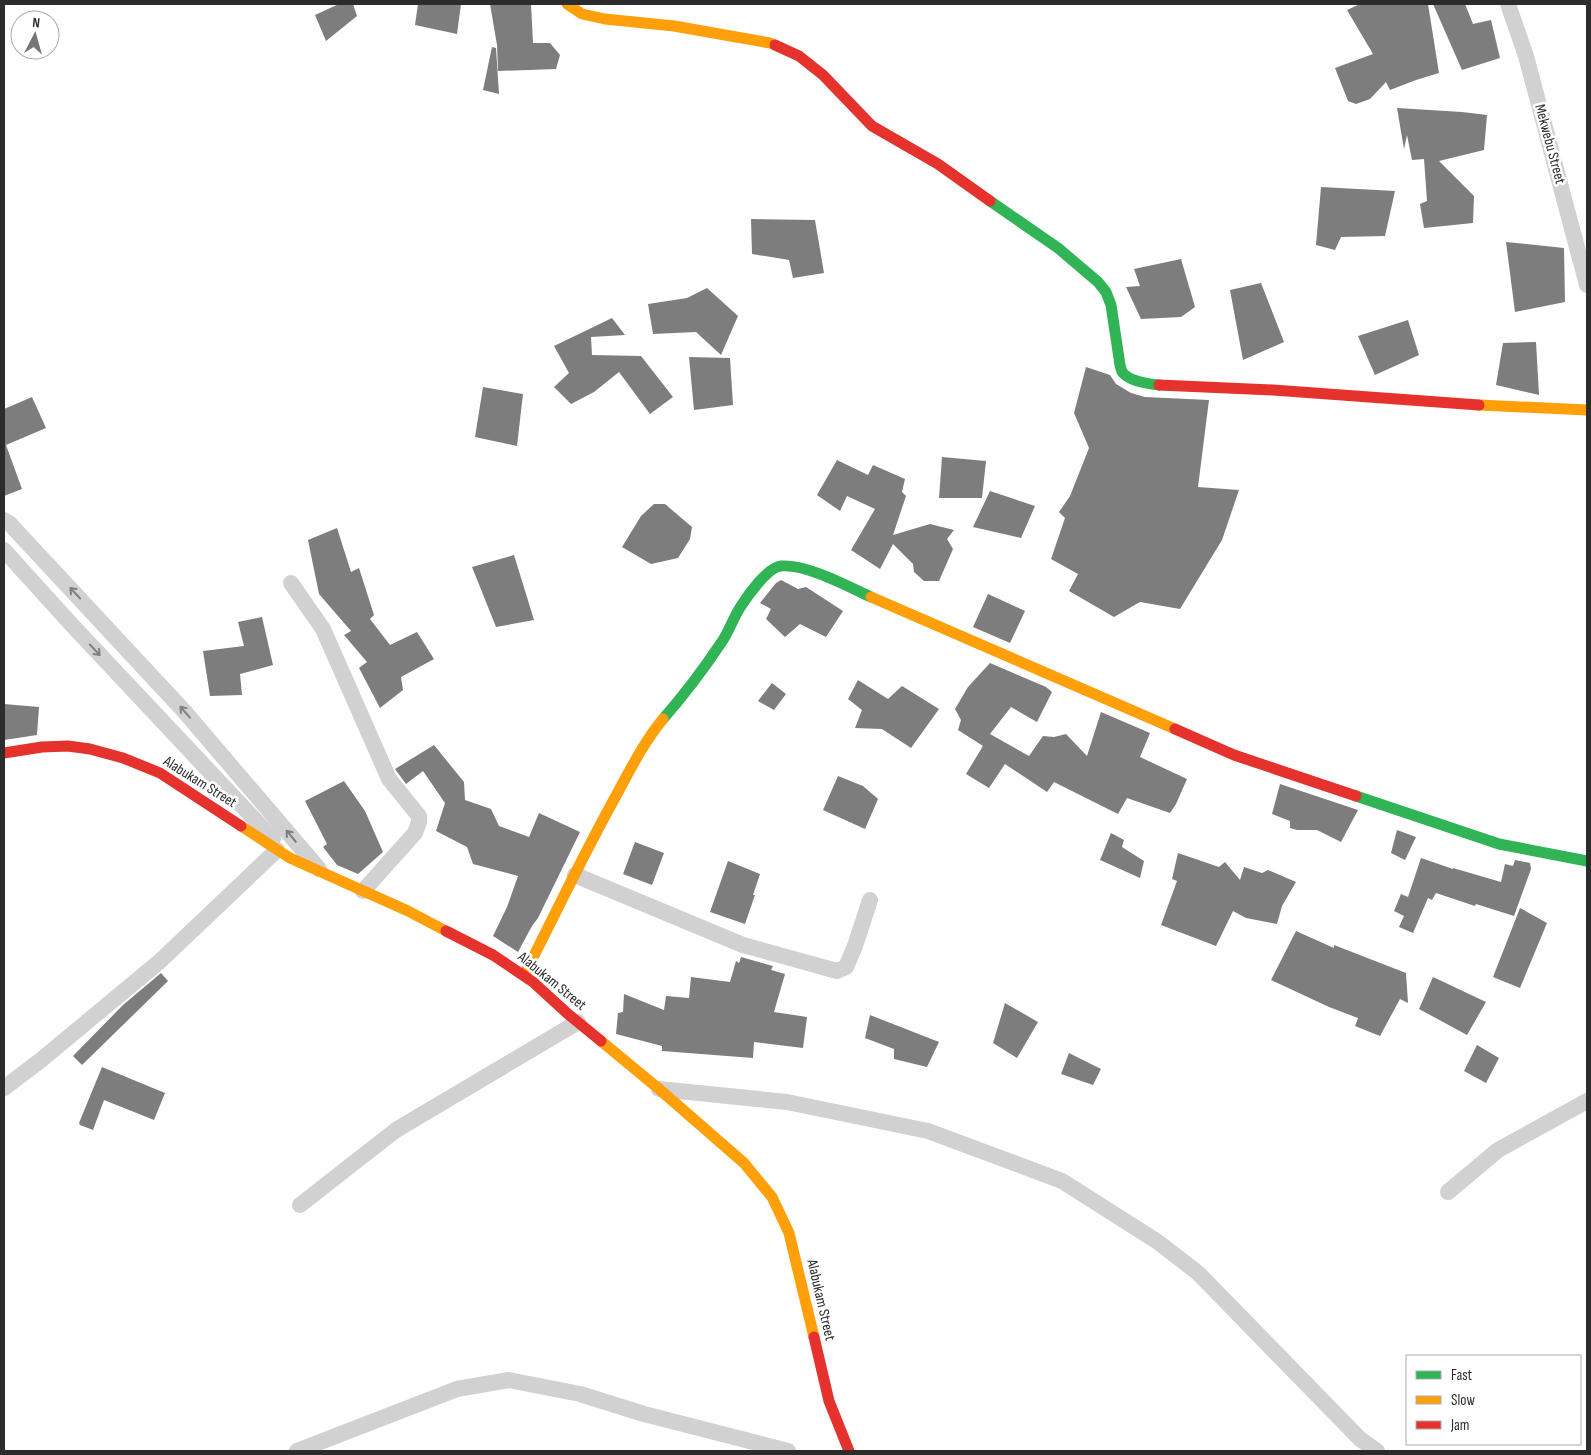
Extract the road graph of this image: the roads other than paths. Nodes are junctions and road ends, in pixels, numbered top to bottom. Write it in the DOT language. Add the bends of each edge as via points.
graph roads {
  1 [pos="567,4"];
  2 [pos="1508,4"];
  3 [pos="1587,285"];
  4 [pos="1587,410"];
  5 [pos="4,520"];
  6 [pos="4,550"];
  7 [pos="291,583"];
  8 [pos="4,752"];
  9 [pos="283,854"];
  10 [pos="1587,861"];
  11 [pos="322,873"];
  12 [pos="576,876"];
  13 [pos="363,891"];
  14 [pos="870,900"];
  15 [pos="524,975"];
  16 [pos="578,1022"];
  17 [pos="4,1088"];
  18 [pos="659,1088"];
  19 [pos="1587,1101"];
  20 [pos="1448,1192"];
  21 [pos="300,1205"];
  22 [pos="297,1451"];
  23 [pos="788,1451"];
  24 [pos="849,1451"];
  25 [pos="1377,1451"];
  1 -- 4 [label="street" via="582,14 770,43 799,56 823,75 872,126 938,164 1058,248 1098,282 1111,305 1120,365 1123,373 1134,380 1149,384"];
  2 -- 3 [label="street, Mekwebu Street" via="1526,56"];
  11 -- 5 [label="street, one-way" via="184,711"];
  6 -- 9 [label="street, one-way"];
  7 -- 13 [label="street" via="322,628 389,779 419,816 415,833"];
  8 -- 9 [label="street, Alabukam Street" via="68,746 123,758 160,773"];
  9 -- 11 [label="street, Alabukam Street"];
  9 -- 17 [label="street" via="159,962"];
  10 -- 12 [label="street" via="1499,844 1234,755 860,591 814,572 779,566 768,573 741,606 724,641 650,735 590,842"];
  11 -- 13 [label="street, Alabukam Street"];
  12 -- 14 [label="street" via="743,945 837,971 846,967"];
  12 -- 15 [label="street"];
  13 -- 15 [label="street, Alabukam Street" via="493,954"];
  15 -- 16 [label="street, Alabukam Street"];
  16 -- 18 [label="street, Alabukam Street"];
  16 -- 21 [label="street" via="396,1130"];
  18 -- 24 [label="street, Alabukam Street" via="744,1163 772,1197 789,1233 829,1401"];
  18 -- 25 [label="street" via="787,1102 928,1131 1062,1181 1158,1242 1198,1273 1360,1439"];
  19 -- 20 [label="street" via="1498,1150"];
  22 -- 23 [label="street" via="457,1388 509,1380 580,1394"];
}
